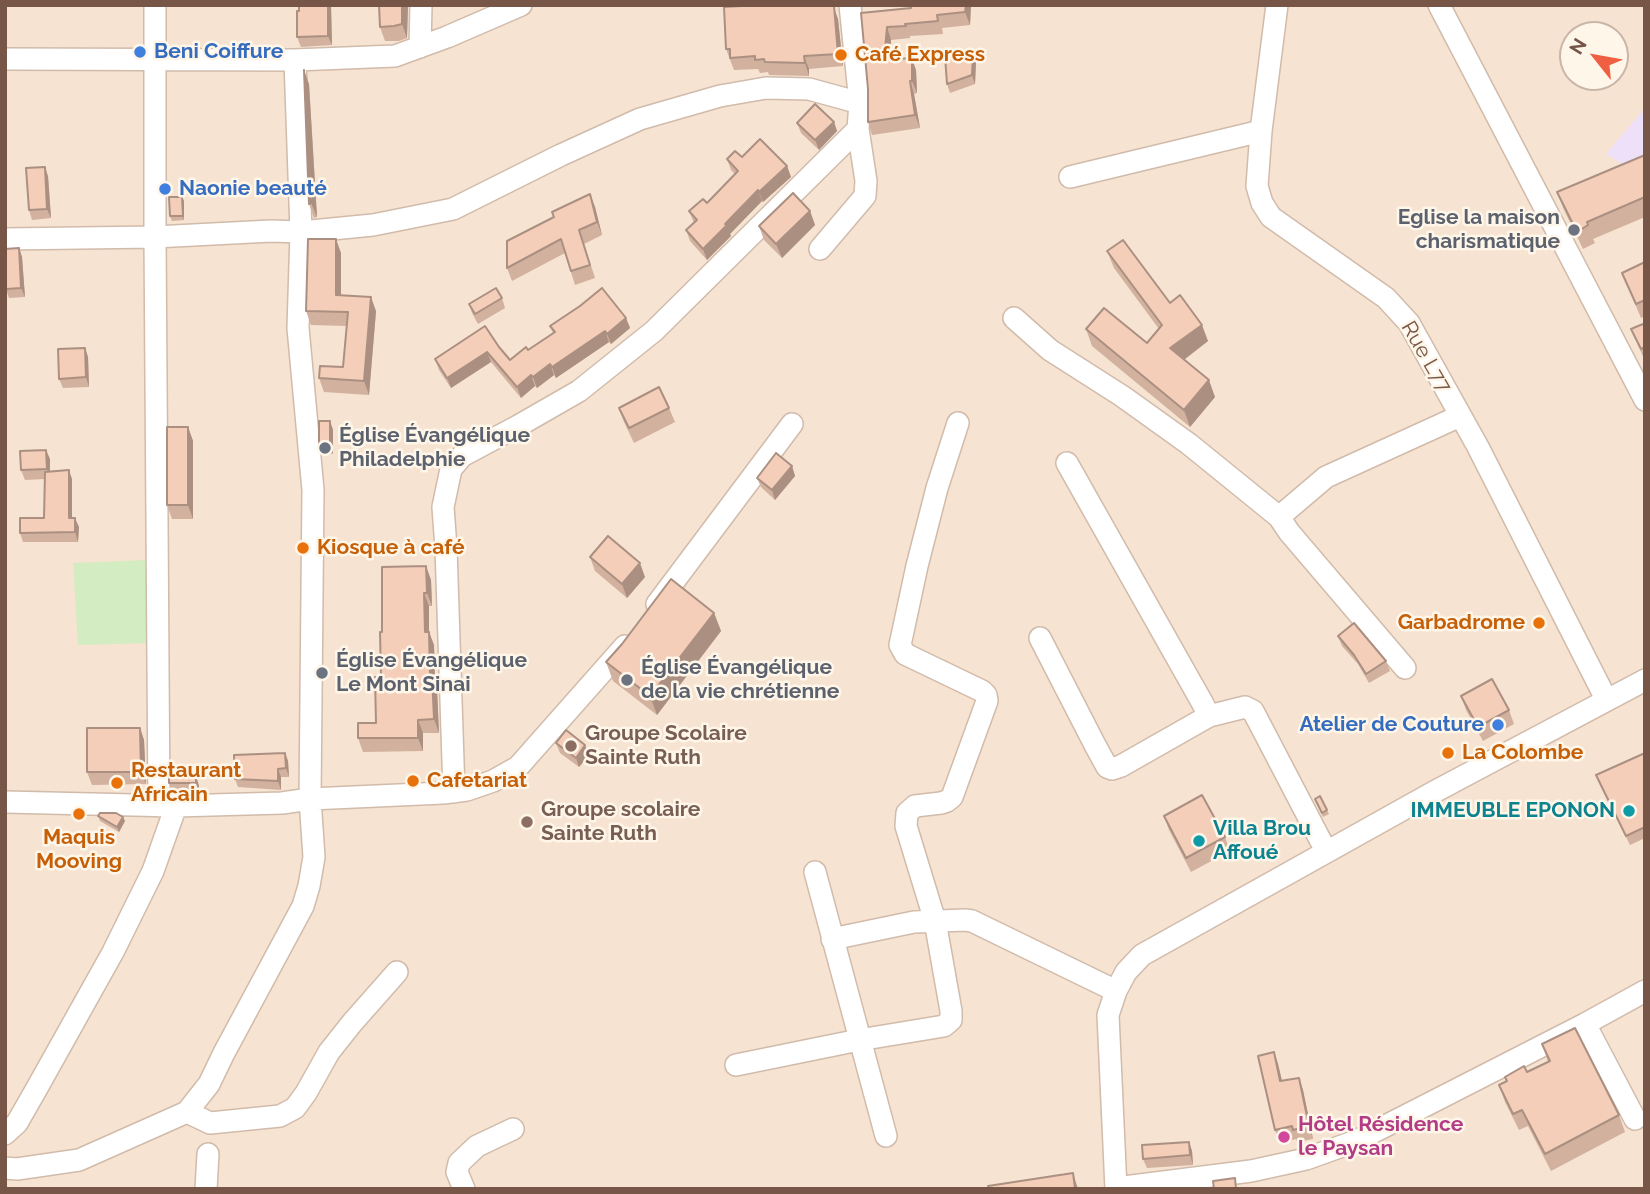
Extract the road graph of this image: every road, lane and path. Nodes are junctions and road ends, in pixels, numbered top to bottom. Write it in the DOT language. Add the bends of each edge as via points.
graph roads {
  1 [pos="155,5"];
  2 [pos="421,5"];
  3 [pos="521,5"];
  4 [pos="850,5"];
  5 [pos="1277,5"];
  6 [pos="1439,5"];
  7 [pos="420,47"];
  8 [pos="5,59"];
  9 [pos="156,60"];
  10 [pos="295,61"];
  11 [pos="860,103"];
  12 [pos="858,129"];
  13 [pos="1261,131"];
  14 [pos="1070,177"];
  15 [pos="301,232"];
  16 [pos="155,237"];
  17 [pos="5,239"];
  18 [pos="820,249"];
  19 [pos="1014,318"];
  20 [pos="1639,373"];
  21 [pos="1645,400"];
  22 [pos="1460,416"];
  23 [pos="958,423"];
  24 [pos="792,424"];
  25 [pos="1067,463"];
  26 [pos="1279,517"];
  27 [pos="1040,638"];
  28 [pos="1405,668"];
  29 [pos="1645,680"];
  30 [pos="1606,699"];
  31 [pos="1209,716"];
  32 [pos="454,792"];
  33 [pos="310,799"];
  34 [pos="5,802"];
  35 [pos="168,806"];
  36 [pos="1326,851"];
  37 [pos="815,872"];
  38 [pos="935,921"];
  39 [pos="832,939"];
  40 [pos="397,972"];
  41 [pos="1645,990"];
  42 [pos="1116,991"];
  43 [pos="1585,1024"];
  44 [pos="859,1040"];
  45 [pos="736,1065"];
  46 [pos="187,1112"];
  47 [pos="1635,1119"];
  48 [pos="513,1129"];
  49 [pos="5,1134"];
  50 [pos="886,1136"];
  51 [pos="208,1154"];
  52 [pos="5,1168"];
  53 [pos="1116,1188"];
  54 [pos="206,1189"];
  55 [pos="464,1189"];
  1 -- 9 [label="street"];
  2 -- 7 [label="street"];
  3 -- 7 [label="street"];
  4 -- 11 [label="street"];
  5 -- 13 [label="street, Rue L77"];
  6 -- 20 [label="street"];
  7 -- 10 [label="street" via="395,55"];
  8 -- 9 [label="street"];
  9 -- 10 [label="street"];
  9 -- 16 [label="street"];
  10 -- 15 [label="street"];
  11 -- 12 [label="street"];
  11 -- 15 [label="street" via="809,89 766,88 720,96 640,119 453,209 373,225"];
  12 -- 18 [label="street" via="865,196"];
  12 -- 32 [label="street" via="654,331 579,391 462,456 451,469 443,506"];
  13 -- 14 [label="street"];
  13 -- 22 [label="street, Rue L77" via="1257,186 1271,217 1399,310"];
  15 -- 16 [label="street"];
  15 -- 33 [label="street" via="298,328 313,490"];
  16 -- 17 [label="street"];
  16 -- 35 [label="street"];
  19 -- 26 [label="street" via="1050,351 1189,444"];
  20 -- 21 [label="street"];
  22 -- 26 [label="street" via="1326,477"];
  22 -- 30 [label="street, Rue L77"];
  23 -- 38 [label="street" via="937,488 901,645 905,654 982,691 987,701 952,797 915,806 907,813 906,826"];
  24 -- 32 [label="street" via="638,630 518,767 493,781"];
  25 -- 31 [label="street"];
  26 -- 28 [label="street"];
  27 -- 31 [label="street" via="1107,767 1121,766"];
  29 -- 30 [label="street"];
  30 -- 36 [label="street"];
  31 -- 36 [label="street" via="1245,707 1253,711"];
  32 -- 33 [label="street"];
  33 -- 35 [label="street"];
  33 -- 46 [label="street" via="314,858 303,906 209,1084"];
  34 -- 35 [label="street"];
  35 -- 49 [label="street" via="153,871 113,952 17,1123"];
  36 -- 42 [label="street" via="1142,955"];
  37 -- 39 [label="street"];
  38 -- 39 [label="street"];
  38 -- 42 [label="street" via="972,921"];
  38 -- 44 [label="street" via="951,1020 944,1026"];
  39 -- 44 [label="street"];
  40 -- 46 [label="street" via="329,1052 295,1108 280,1116 210,1123"];
  41 -- 43 [label="street"];
  42 -- 53 [label="street" via="1108,1014"];
  43 -- 47 [label="street"];
  43 -- 53 [label="street" via="1356,1141 1306,1159 1251,1171"];
  44 -- 45 [label="street"];
  44 -- 50 [label="street"];
  46 -- 52 [label="street" via="79,1160"];
  48 -- 55 [label="street" via="477,1146 459,1163 457,1172"];
  51 -- 54 [label="street"];
}
